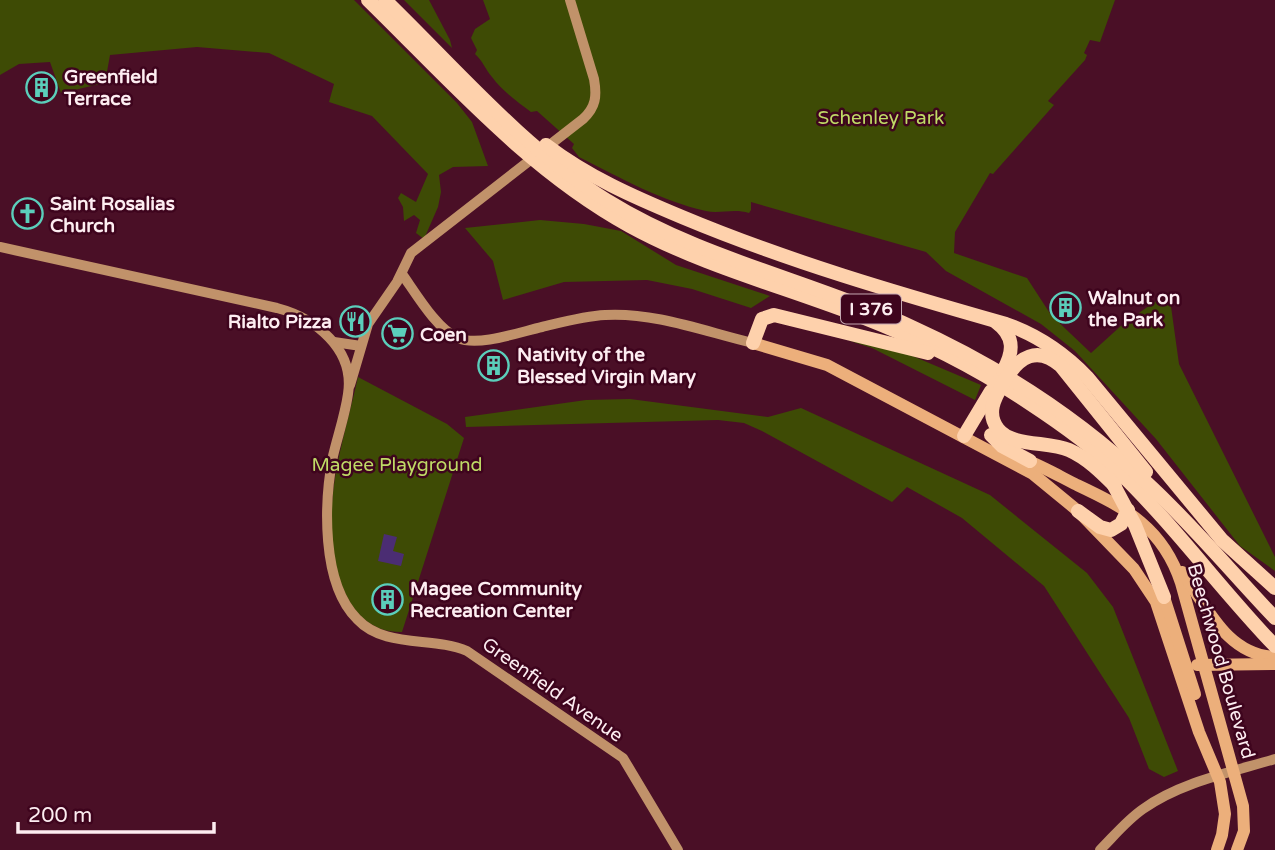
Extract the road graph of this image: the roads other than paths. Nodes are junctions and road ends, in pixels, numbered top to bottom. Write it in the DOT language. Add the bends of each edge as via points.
graph roads {
  1 [pos="368,0"];
  2 [pos="385,0"];
  3 [pos="570,0"];
  4 [pos="429,43"];
  5 [pos="0,247"];
  6 [pos="402,274"];
  7 [pos="992,320"];
  8 [pos="334,342"];
  9 [pos="753,343"];
  10 [pos="361,346"];
  11 [pos="969,366"];
  12 [pos="1008,369"];
  13 [pos="349,391"];
  14 [pos="991,396"];
  15 [pos="1068,430"];
  16 [pos="964,436"];
  17 [pos="1030,461"];
  18 [pos="1116,487"];
  19 [pos="1078,511"];
  20 [pos="1130,517"];
  21 [pos="1182,517"];
  22 [pos="1109,544"];
  23 [pos="1169,555"];
  24 [pos="1275,589"];
  25 [pos="1164,597"];
  26 [pos="1275,618"];
  27 [pos="1275,646"];
  28 [pos="1275,657"];
  29 [pos="1275,664"];
  30 [pos="1199,665"];
  31 [pos="1275,759"];
  32 [pos="1220,782"];
  33 [pos="678,850"];
  34 [pos="1101,850"];
  35 [pos="1217,850"];
  36 [pos="1237,850"];
  1 -- 11 [label="highway, I 376" via="527,154 614,217 678,249 883,325"];
  2 -- 4 [label="highway, I 376"];
  3 -- 6 [label="main road" via="594,79 596,99 591,110 414,251"];
  4 -- 7 [label="highway" via="548,146 615,188 754,246"];
  4 -- 21 [label="highway, I 376" via="534,146 604,198 682,240 887,316 974,357 1084,429"];
  5 -- 8 [label="main road, Greenfield Avenue" via="277,307 309,320"];
  6 -- 9 [label="main road, Beechwood Boulevard" via="446,331 465,341 584,317 630,315"];
  6 -- 10 [label="main road" via="373,316"];
  7 -- 12 [label="highway" via="1012,341"];
  7 -- 24 [label="highway" via="1030,334 1079,369 1222,540"];
  8 -- 10 [label="main road"];
  8 -- 13 [label="main road, Greenfield Avenue" via="346,369"];
  9 -- 11 [label="highway" via="762,319 779,316"];
  9 -- 16 [label="main road, Beechwood Boulevard" via="827,365"];
  10 -- 13 [label="main road"];
  11 -- 15 [label="highway, I 376"];
  12 -- 14 [label="highway"];
  12 -- 21 [label="highway" via="1030,356 1044,355 1057,362"];
  13 -- 33 [label="main road, Greenfield Avenue" via="327,501 331,563 346,606 374,631 467,651 623,758"];
  14 -- 16 [label="highway"];
  14 -- 17 [label="highway" via="986,424 994,439"];
  14 -- 18 [label="highway" via="994,424 1003,435 1073,452"];
  15 -- 18 [label="highway"];
  15 -- 27 [label="highway, I 376" via="1137,490"];
  16 -- 17 [label="main road, Beechwood Boulevard"];
  16 -- 19 [label="main road, Beechwood Boulevard" via="1033,474"];
  17 -- 23 [label="main road, Beechwood Boulevard" via="1126,509"];
  18 -- 20 [label="highway"];
  19 -- 20 [label="highway" via="1107,530"];
  19 -- 22 [label="main road, Beechwood Boulevard"];
  20 -- 25 [label="highway"];
  21 -- 26 [label="highway, I 376"];
  22 -- 25 [label="main road" via="1146,571"];
  22 -- 32 [label="main road, Beechwood Boulevard" via="1140,575 1156,602"];
  23 -- 28 [label="main road" via="1230,639 1255,653"];
  23 -- 36 [label="main road, Beechwood Boulevard" via="1244,806 1244,831"];
  25 -- 30 [label="main road"];
  29 -- 30 [label="main road"];
  30 -- 32 [label="main road"];
  31 -- 34 [label="main road" via="1193,785 1141,810"];
  32 -- 35 [label="main road, Beechwood Boulevard" via="1225,814"];
}
